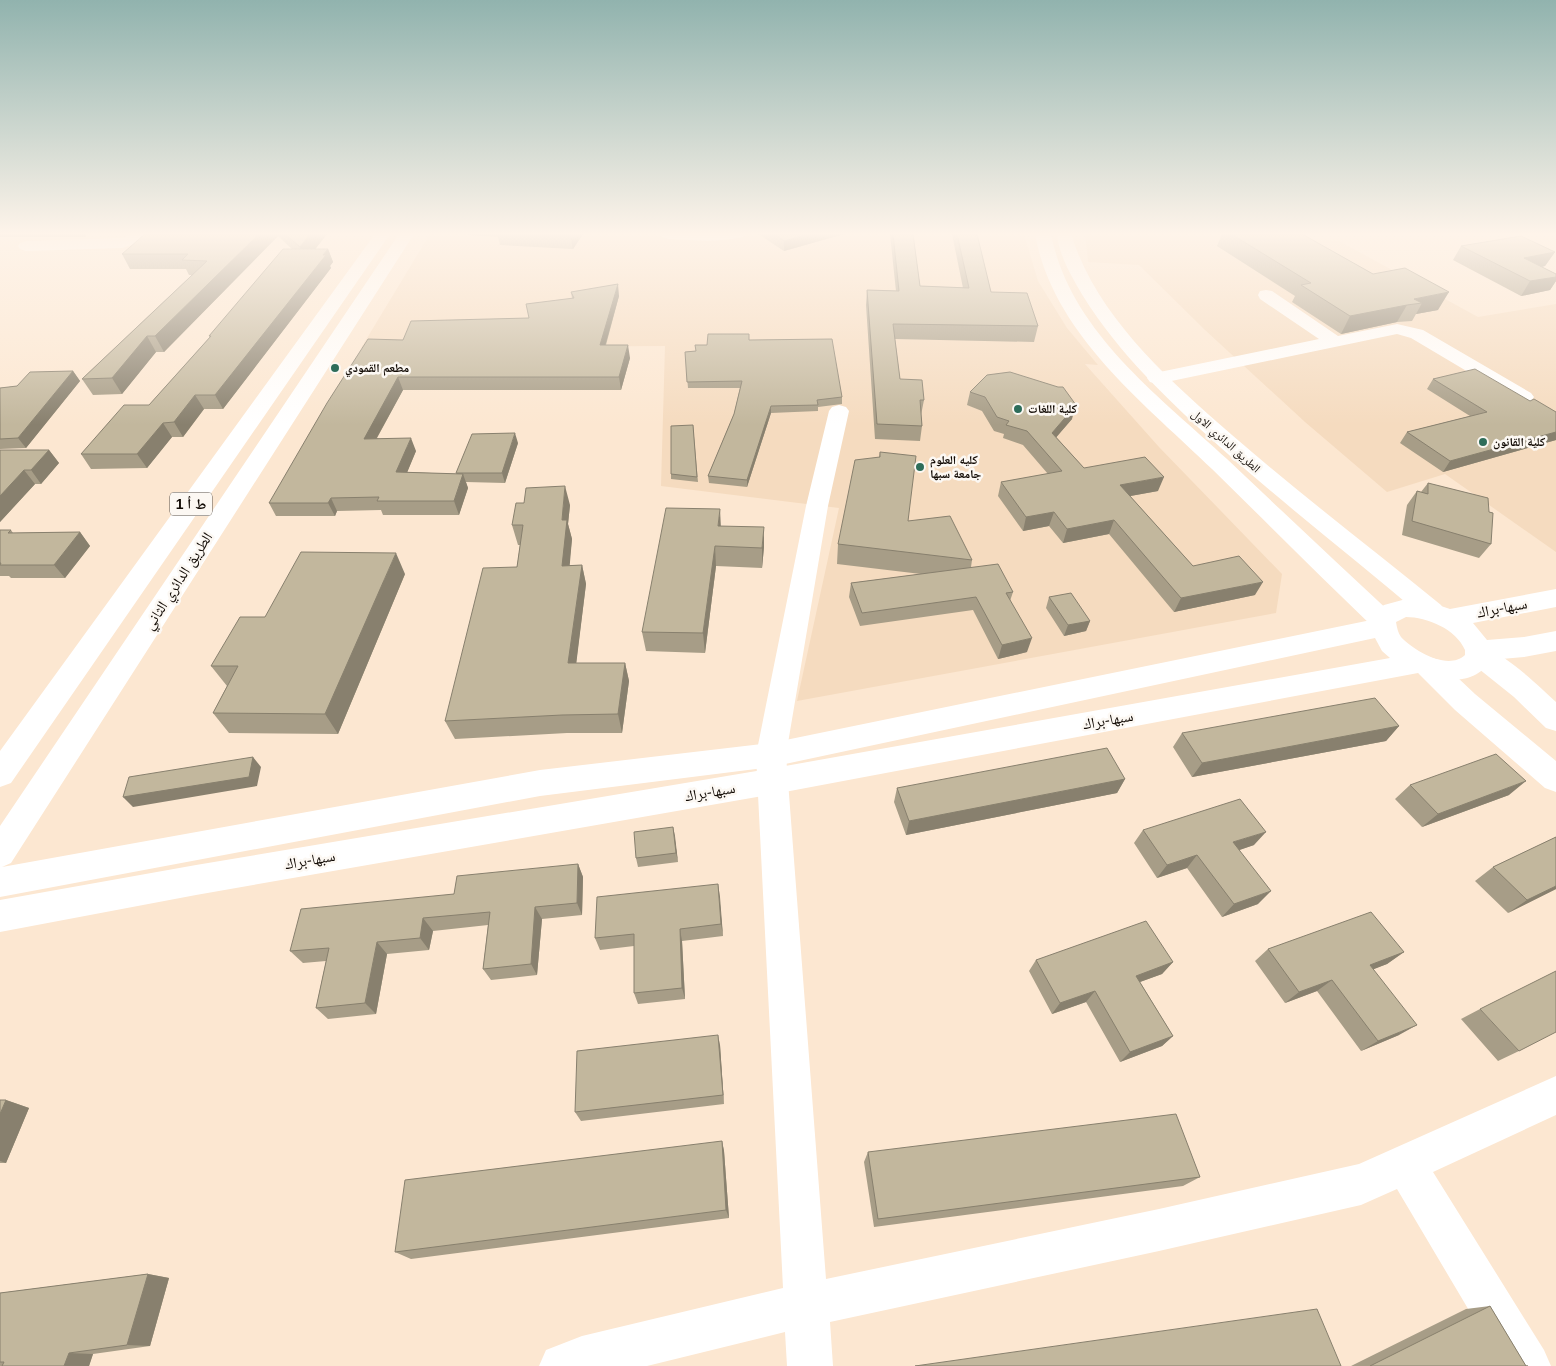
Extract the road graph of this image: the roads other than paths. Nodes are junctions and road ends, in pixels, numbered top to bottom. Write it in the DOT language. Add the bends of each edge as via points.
graph roads {
  1 [pos="337,298"];
  2 [pos="364,298"];
  3 [pos="1067,298"];
  4 [pos="1094,298"];
  5 [pos="1270,298"];
  6 [pos="1335,342"];
  7 [pos="1157,378"];
  8 [pos="1524,397"];
  9 [pos="839,411"];
  10 [pos="1556,598"];
  11 [pos="1440,615"];
  12 [pos="1382,624"];
  13 [pos="1556,640"];
  14 [pos="1478,652"];
  15 [pos="1424,665"];
  16 [pos="1556,720"];
  17 [pos="773,768"];
  18 [pos="0,774"];
  19 [pos="1556,779"];
  20 [pos="0,853"];
  21 [pos="0,882"];
  22 [pos="0,916"];
  23 [pos="1556,1095"];
  24 [pos="1404,1163"];
  25 [pos="807,1305"];
  26 [pos="562,1366"];
  27 [pos="810,1366"];
  28 [pos="1528,1366"];
  1 -- 18 [label="main road, الطريق الدائري الثاني / ط أ 1"];
  2 -- 20 [label="main road, الطريق الدائري الثاني"];
  3 -- 12 [label="main road, الطريق الدائري الاول" via="1110,355 1173,421"];
  4 -- 7 [label="main road, الطريق الدائري الاول" via="1119,334"];
  5 -- 6 [label="main road"];
  6 -- 7 [label="main road"];
  6 -- 8 [label="main road" via="1393,330 1412,332"];
  7 -- 11 [label="main road, الطريق الدائري الاول" via="1268,479"];
  9 -- 17 [label="main road" via="817,506"];
  10 -- 11 [label="main road, سبها-براك"];
  11 -- 12 [label="main road, سبها-براك" via="1412,608 1395,610 1387,614"];
  11 -- 14 [label="main road, الطريق الدائري الاول" via="1469,634"];
  12 -- 15 [label="main road, الطريق الدائري الاول" via="1390,642 1398,650"];
  12 -- 17 [label="main road, سبها-براك"];
  13 -- 14 [label="main road" via="1524,648"];
  14 -- 15 [label="main road" via="1475,662 1468,667 1444,670"];
  14 -- 16 [label="main road, الطريق الدائري الاول"];
  15 -- 17 [label="main road, سبها-براك"];
  15 -- 19 [label="main road"];
  17 -- 21 [label="main road, سبها-براك" via="540,783"];
  17 -- 22 [label="main road, سبها-براك"];
  17 -- 25 [label="main road"];
  23 -- 24 [label="main road"];
  24 -- 25 [label="main road" via="1360,1184"];
  24 -- 28 [label="main road"];
  25 -- 26 [label="main road"];
  25 -- 27 [label="main road"];
}
